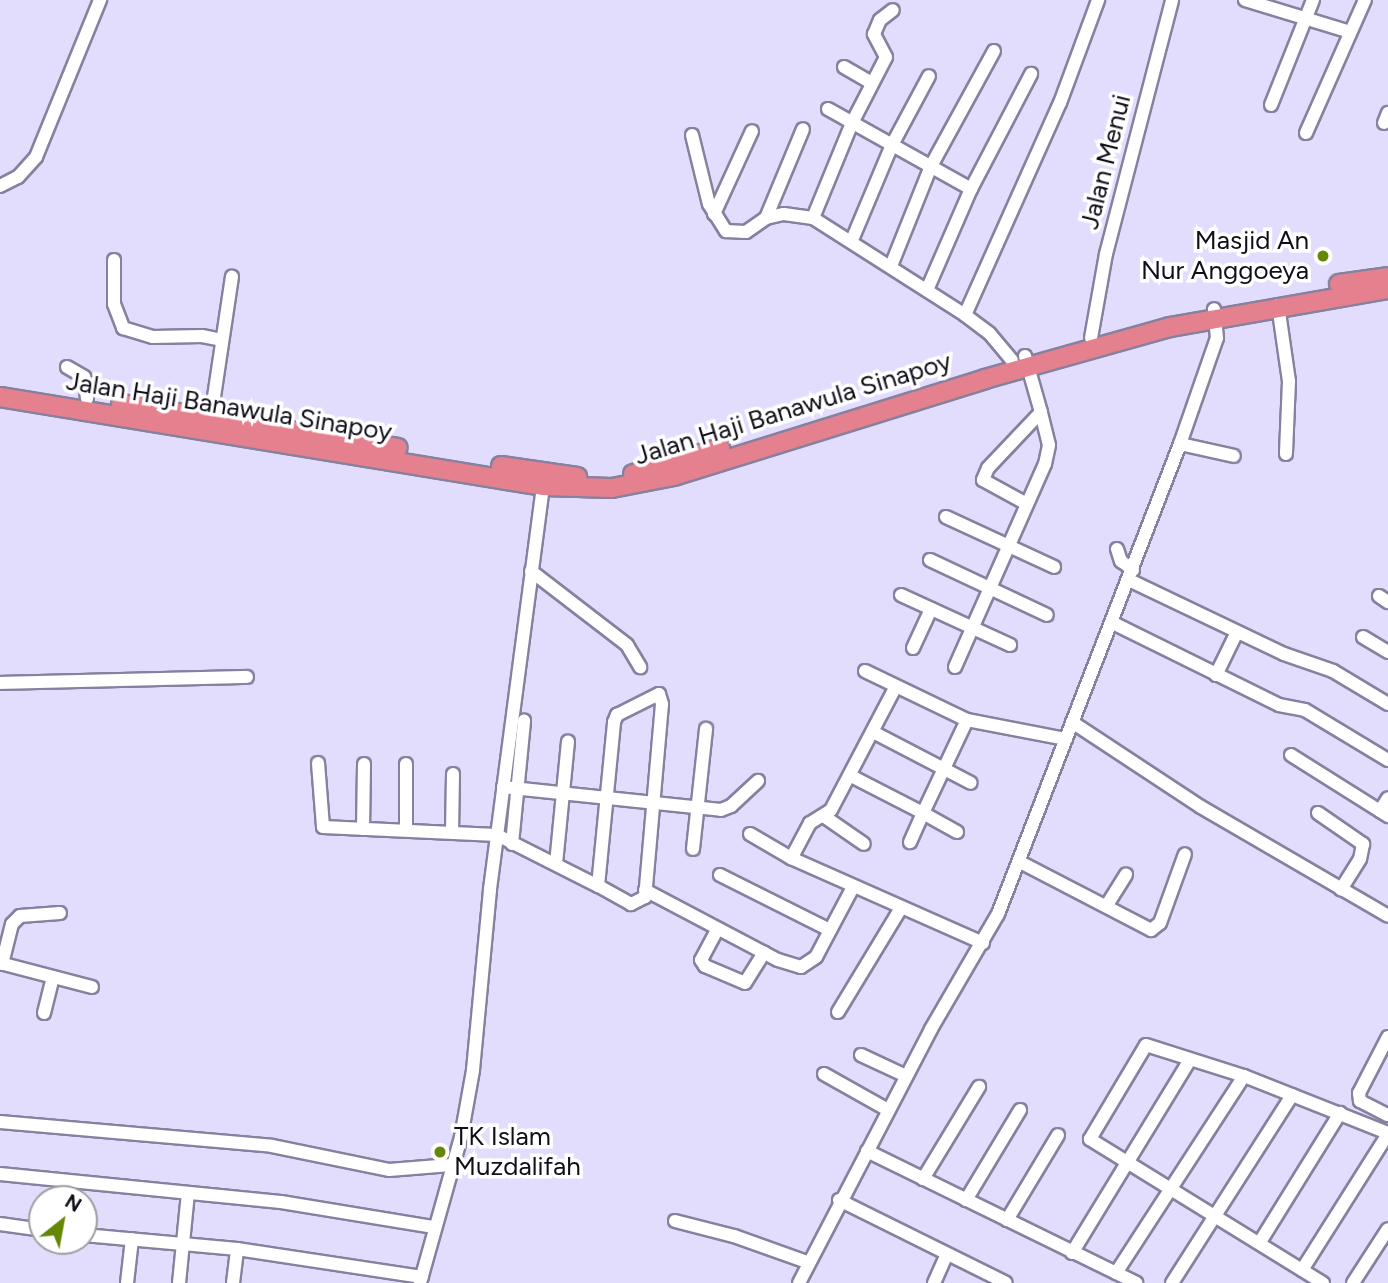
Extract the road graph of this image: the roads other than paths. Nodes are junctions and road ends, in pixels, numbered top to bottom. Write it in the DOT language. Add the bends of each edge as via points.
graph roads {
  1 [pos="100,0"];
  2 [pos="1098,0"];
  3 [pos="1172,0"];
  4 [pos="1245,0"];
  5 [pos="1313,0"];
  6 [pos="1365,0"];
  7 [pos="892,10"];
  8 [pos="1306,18"];
  9 [pos="1350,32"];
  10 [pos="994,51"];
  11 [pos="844,67"];
  12 [pos="1031,74"];
  13 [pos="929,76"];
  14 [pos="872,83"];
  15 [pos="1271,105"];
  16 [pos="828,109"];
  17 [pos="852,123"];
  18 [pos="803,129"];
  19 [pos="752,131"];
  20 [pos="1306,133"];
  21 [pos="692,135"];
  22 [pos="892,145"];
  23 [pos="931,166"];
  24 [pos="0,187"];
  25 [pos="971,190"];
  26 [pos="714,214"];
  27 [pos="766,218"];
  28 [pos="813,218"];
  29 [pos="852,240"];
  30 [pos="114,260"];
  31 [pos="891,266"];
  32 [pos="1388,276"];
  33 [pos="232,277"];
  34 [pos="1364,286"];
  35 [pos="1388,289"];
  36 [pos="927,290"];
  37 [pos="1278,305"];
  38 [pos="1216,313"];
  39 [pos="965,315"];
  40 [pos="1091,338"];
  41 [pos="222,340"];
  42 [pos="1022,361"];
  43 [pos="67,367"];
  44 [pos="0,386"];
  45 [pos="0,397"];
  46 [pos="87,399"];
  47 [pos="1041,412"];
  48 [pos="211,416"];
  49 [pos="1180,444"];
  50 [pos="1286,454"];
  51 [pos="1234,456"];
  52 [pos="587,483"];
  53 [pos="544,486"];
  54 [pos="1027,504"];
  55 [pos="946,517"];
  56 [pos="1009,545"];
  57 [pos="1117,549"];
  58 [pos="930,559"];
  59 [pos="1054,567"];
  60 [pos="531,571"];
  61 [pos="1131,575"];
  62 [pos="991,587"];
  63 [pos="901,595"];
  64 [pos="931,609"];
  65 [pos="1047,615"];
  66 [pos="1113,623"];
  67 [pos="973,627"];
  68 [pos="1237,632"];
  69 [pos="1363,637"];
  70 [pos="1010,645"];
  71 [pos="912,648"];
  72 [pos="1388,652"];
  73 [pos="640,667"];
  74 [pos="955,667"];
  75 [pos="864,671"];
  76 [pos="1216,675"];
  77 [pos="247,677"];
  78 [pos="0,683"];
  79 [pos="895,688"];
  80 [pos="1388,704"];
  81 [pos="967,720"];
  82 [pos="524,721"];
  83 [pos="1072,722"];
  84 [pos="706,729"];
  85 [pos="873,732"];
  86 [pos="1066,739"];
  87 [pos="568,742"];
  88 [pos="1291,755"];
  89 [pos="1388,760"];
  90 [pos="318,763"];
  91 [pos="364,764"];
  92 [pos="406,764"];
  93 [pos="943,770"];
  94 [pos="453,774"];
  95 [pos="851,775"];
  96 [pos="758,780"];
  97 [pos="971,783"];
  98 [pos="509,787"];
  99 [pos="562,792"];
  100 [pos="607,797"];
  101 [pos="1388,798"];
  102 [pos="655,802"];
  103 [pos="696,806"];
  104 [pos="923,813"];
  105 [pos="1318,813"];
  106 [pos="1384,814"];
  107 [pos="825,817"];
  108 [pos="363,829"];
  109 [pos="406,830"];
  110 [pos="452,832"];
  111 [pos="957,832"];
  112 [pos="750,834"];
  113 [pos="497,835"];
  114 [pos="910,842"];
  115 [pos="513,844"];
  116 [pos="864,845"];
  117 [pos="693,849"];
  118 [pos="1185,854"];
  119 [pos="791,858"];
  120 [pos="1020,862"];
  121 [pos="556,864"];
  122 [pos="720,875"];
  123 [pos="1126,875"];
  124 [pos="598,886"];
  125 [pos="853,887"];
  126 [pos="645,890"];
  127 [pos="1341,890"];
  128 [pos="1107,905"];
  129 [pos="901,908"];
  130 [pos="60,914"];
  131 [pos="1388,916"];
  132 [pos="717,930"];
  133 [pos="830,930"];
  134 [pos="983,943"];
  135 [pos="764,953"];
  136 [pos="1,963"];
  137 [pos="53,977"];
  138 [pos="92,987"];
  139 [pos="838,1012"];
  140 [pos="44,1013"];
  141 [pos="1388,1037"];
  142 [pos="861,1055"];
  143 [pos="1190,1059"];
  144 [pos="824,1074"];
  145 [pos="906,1076"];
  146 [pos="1244,1076"];
  147 [pos="979,1087"];
  148 [pos="1292,1095"];
  149 [pos="888,1110"];
  150 [pos="1020,1110"];
  151 [pos="1340,1113"];
  152 [pos="1388,1115"];
  153 [pos="0,1122"];
  154 [pos="1388,1134"];
  155 [pos="1058,1135"];
  156 [pos="867,1151"];
  157 [pos="1128,1161"];
  158 [pos="452,1165"];
  159 [pos="0,1174"];
  160 [pos="923,1179"];
  161 [pos="1171,1186"];
  162 [pos="188,1193"];
  163 [pos="839,1200"];
  164 [pos="966,1200"];
  165 [pos="1214,1212"];
  166 [pos="1007,1220"];
  167 [pos="675,1221"];
  168 [pos="0,1224"];
  169 [pos="434,1227"];
  170 [pos="28,1228"];
  171 [pos="1388,1229"];
  172 [pos="98,1236"];
  173 [pos="132,1239"];
  174 [pos="1260,1242"];
  175 [pos="183,1244"];
  176 [pos="237,1249"];
  177 [pos="1072,1253"];
  178 [pos="946,1256"];
  179 [pos="807,1262"];
  180 [pos="1302,1270"];
  181 [pos="1116,1273"];
  182 [pos="421,1280"];
  183 [pos="127,1283"];
  184 [pos="179,1283"];
  185 [pos="233,1283"];
  186 [pos="799,1283"];
  187 [pos="934,1283"];
  188 [pos="1006,1283"];
  189 [pos="1136,1283"];
  190 [pos="1172,1283"];
  191 [pos="1322,1283"];
  192 [pos="1353,1283"];
  1 -- 24 [label="street" via="36,157 18,177"];
  2 -- 39 [label="street" via="1060,103"];
  3 -- 40 [label="street, Jalan Menui" via="1106,254"];
  4 -- 8 [label="street"];
  5 -- 8 [label="street"];
  6 -- 9 [label="street"];
  7 -- 14 [label="street" via="875,29 886,57"];
  8 -- 9 [label="street"];
  8 -- 15 [label="street"];
  9 -- 20 [label="street"];
  10 -- 23 [label="street"];
  11 -- 14 [label="street"];
  12 -- 25 [label="street"];
  13 -- 22 [label="street"];
  14 -- 17 [label="street"];
  16 -- 17 [label="street"];
  17 -- 22 [label="street"];
  17 -- 28 [label="street"];
  18 -- 27 [label="street"];
  19 -- 26 [label="street"];
  21 -- 26 [label="street"];
  22 -- 23 [label="street"];
  22 -- 29 [label="street"];
  23 -- 25 [label="street"];
  23 -- 31 [label="street"];
  25 -- 36 [label="street"];
  26 -- 27 [label="street" via="722,228 741,234"];
  27 -- 28 [label="street" via="797,214"];
  28 -- 29 [label="street"];
  29 -- 31 [label="street"];
  30 -- 41 [label="street" via="114,304 123,328 153,337"];
  31 -- 36 [label="street"];
  32 -- 34 [label="highway, Jalan Haji Banawula Sinapoy"];
  33 -- 41 [label="street"];
  34 -- 35 [label="highway, Jalan Haji Banawula Sinapoy"];
  34 -- 37 [label="highway, Jalan Haji Banawula Sinapoy"];
  34 -- 38 [label="highway, Jalan Haji Banawula Sinapoy"];
  36 -- 39 [label="street"];
  37 -- 38 [label="highway, Jalan Haji Banawula Sinapoy"];
  37 -- 50 [label="street" via="1289,381"];
  38 -- 40 [label="highway, Jalan Haji Banawula Sinapoy"];
  38 -- 42 [label="highway, Jalan Haji Banawula Sinapoy"];
  38 -- 49 [label="street" via="1217,338"];
  39 -- 42 [label="street"];
  40 -- 42 [label="highway, Jalan Haji Banawula Sinapoy"];
  41 -- 48 [label="street"];
  42 -- 47 [label="street"];
  42 -- 52 [label="highway, Jalan Haji Banawula Sinapoy" via="653,469"];
  43 -- 46 [label="street" via="84,377"];
  44 -- 46 [label="highway, Jalan Haji Banawula Sinapoy"];
  45 -- 53 [label="highway, Jalan Haji Banawula Sinapoy"];
  46 -- 48 [label="highway, Jalan Haji Banawula Sinapoy"];
  47 -- 54 [label="street" via="1048,453"];
  47 -- 54 [label="street" via="983,476 987,485"];
  48 -- 52 [label="highway, Jalan Haji Banawula Sinapoy"];
  49 -- 51 [label="street"];
  49 -- 61 [label="street"];
  52 -- 53 [label="highway, Jalan Haji Banawula Sinapoy"];
  53 -- 60 [label="street"];
  54 -- 56 [label="street"];
  55 -- 56 [label="street"];
  56 -- 59 [label="street"];
  56 -- 62 [label="street"];
  57 -- 61 [label="street"];
  58 -- 62 [label="street"];
  60 -- 73 [label="street" via="615,635"];
  60 -- 98 [label="street"];
  61 -- 66 [label="street"];
  61 -- 68 [label="street"];
  62 -- 65 [label="street"];
  62 -- 67 [label="street"];
  63 -- 64 [label="street"];
  64 -- 67 [label="street"];
  64 -- 71 [label="street"];
  66 -- 76 [label="street"];
  66 -- 83 [label="street"];
  67 -- 70 [label="street"];
  67 -- 74 [label="street"];
  68 -- 76 [label="street"];
  68 -- 80 [label="street" via="1333,671"];
  69 -- 72 [label="street"];
  75 -- 79 [label="street"];
  76 -- 89 [label="street" via="1279,705 1305,710"];
  77 -- 78 [label="street"];
  79 -- 81 [label="street"];
  79 -- 85 [label="street"];
  81 -- 86 [label="street"];
  81 -- 93 [label="street"];
  82 -- 98 [label="street"];
  83 -- 86 [label="street"];
  83 -- 127 [label="street" via="1201,807"];
  84 -- 103 [label="street"];
  85 -- 93 [label="street"];
  85 -- 95 [label="street"];
  86 -- 120 [label="street"];
  87 -- 99 [label="street"];
  88 -- 106 [label="street"];
  90 -- 108 [label="street" via="320,825"];
  91 -- 108 [label="street"];
  92 -- 109 [label="street"];
  93 -- 97 [label="street"];
  93 -- 104 [label="street"];
  94 -- 110 [label="street"];
  95 -- 104 [label="street"];
  95 -- 107 [label="street"];
  96 -- 103 [label="street" via="731,806"];
  98 -- 99 [label="street"];
  98 -- 113 [label="street"];
  98 -- 115 [label="street"];
  99 -- 100 [label="street"];
  99 -- 121 [label="street"];
  100 -- 102 [label="street"];
  100 -- 102 [label="street" via="616,717 659,694"];
  100 -- 124 [label="street"];
  101 -- 106 [label="street"];
  102 -- 103 [label="street"];
  102 -- 126 [label="street"];
  103 -- 117 [label="street"];
  104 -- 111 [label="street"];
  104 -- 114 [label="street"];
  105 -- 127 [label="street" via="1363,844 1360,859"];
  107 -- 116 [label="street"];
  107 -- 119 [label="street" via="810,823"];
  108 -- 109 [label="street"];
  109 -- 110 [label="street"];
  110 -- 113 [label="street"];
  112 -- 119 [label="street"];
  113 -- 115 [label="street"];
  113 -- 158 [label="street" via="472,1070"];
  115 -- 121 [label="street"];
  118 -- 128 [label="street" via="1154,929"];
  119 -- 125 [label="street"];
  120 -- 128 [label="street"];
  120 -- 134 [label="street"];
  121 -- 124 [label="street"];
  122 -- 133 [label="street"];
  123 -- 128 [label="street"];
  124 -- 126 [label="street" via="631,904 644,900"];
  125 -- 129 [label="street"];
  125 -- 133 [label="street"];
  126 -- 132 [label="street"];
  127 -- 131 [label="street"];
  129 -- 134 [label="street"];
  129 -- 139 [label="street"];
  130 -- 136 [label="street" via="19,916 12,924"];
  132 -- 135 [label="street"];
  132 -- 135 [label="street" via="701,960 705,966 745,984"];
  133 -- 135 [label="street" via="809,966"];
  134 -- 145 [label="street"];
  136 -- 137 [label="street"];
  137 -- 138 [label="street"];
  137 -- 140 [label="street"];
  141 -- 152 [label="street" via="1359,1093 1360,1101"];
  142 -- 145 [label="street"];
  143 -- 146 [label="street"];
  143 -- 157 [label="street"];
  143 -- 157 [label="street" via="1146,1045 1090,1139"];
  144 -- 149 [label="street"];
  145 -- 149 [label="street"];
  146 -- 148 [label="street"];
  146 -- 161 [label="street"];
  147 -- 160 [label="street"];
  148 -- 151 [label="street"];
  148 -- 165 [label="street"];
  149 -- 156 [label="street"];
  150 -- 164 [label="street"];
  151 -- 154 [label="street"];
  151 -- 174 [label="street"];
  153 -- 158 [label="street" via="272,1146 389,1170"];
  154 -- 180 [label="street"];
  155 -- 166 [label="street"];
  156 -- 160 [label="street"];
  156 -- 163 [label="street"];
  157 -- 161 [label="street"];
  157 -- 177 [label="street"];
  158 -- 169 [label="street"];
  159 -- 162 [label="street"];
  160 -- 164 [label="street"];
  161 -- 165 [label="street"];
  161 -- 181 [label="street"];
  162 -- 169 [label="street" via="281,1202"];
  162 -- 175 [label="street"];
  163 -- 178 [label="street"];
  163 -- 179 [label="street"];
  164 -- 166 [label="street"];
  165 -- 174 [label="street"];
  165 -- 190 [label="street"];
  166 -- 177 [label="street"];
  167 -- 179 [label="street"];
  168 -- 170 [label="street"];
  169 -- 182 [label="street"];
  171 -- 192 [label="street"];
  172 -- 173 [label="street"];
  173 -- 175 [label="street"];
  173 -- 183 [label="street"];
  174 -- 180 [label="street"];
  175 -- 176 [label="street"];
  175 -- 184 [label="street"];
  176 -- 182 [label="street"];
  176 -- 185 [label="street"];
  177 -- 181 [label="street"];
  178 -- 187 [label="street"];
  178 -- 188 [label="street"];
  179 -- 186 [label="street"];
  180 -- 191 [label="street"];
  181 -- 189 [label="street"];
}
